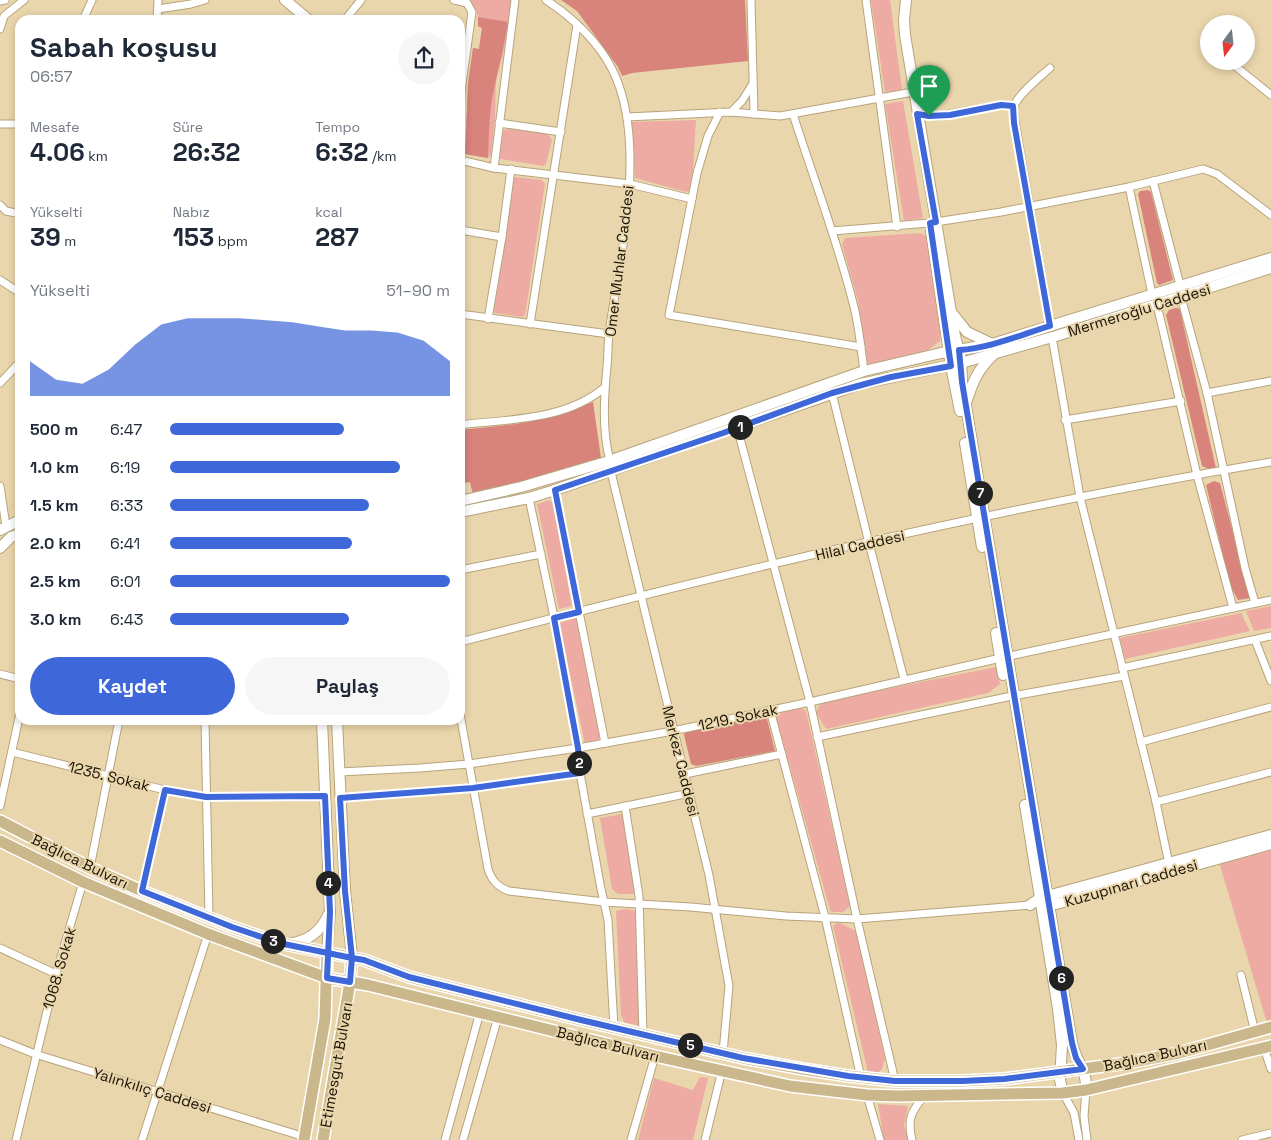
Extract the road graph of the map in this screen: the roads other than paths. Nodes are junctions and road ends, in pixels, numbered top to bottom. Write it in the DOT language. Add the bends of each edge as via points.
graph roads {
  1 [pos="5,0"];
  2 [pos="24,0"];
  3 [pos="92,0"];
  4 [pos="158,0"];
  5 [pos="205,0"];
  6 [pos="361,0"];
  7 [pos="454,0"];
  8 [pos="515,0"];
  9 [pos="546,0"];
  10 [pos="752,0"];
  11 [pos="866,0"];
  12 [pos="899,0"];
  13 [pos="906,0"];
  14 [pos="0,1"];
  15 [pos="292,2"];
  16 [pos="158,9"];
  17 [pos="85,15"];
  18 [pos="157,15"];
  19 [pos="304,15"];
  20 [pos="349,15"];
  21 [pos="577,24"];
  22 [pos="0,29"];
  23 [pos="465,58"];
  24 [pos="1050,68"];
  25 [pos="1240,70"];
  26 [pos="753,82"];
  27 [pos="910,93"];
  28 [pos="1271,95"];
  29 [pos="879,99"];
  30 [pos="1013,106"];
  31 [pos="720,112"];
  32 [pos="732,112"];
  33 [pos="754,114"];
  34 [pos="794,114"];
  35 [pos="917,114"];
  36 [pos="626,117"];
  37 [pos="500,123"];
  38 [pos="0,124"];
  39 [pos="15,124"];
  40 [pos="561,132"];
  41 [pos="465,161"];
  42 [pos="494,168"];
  43 [pos="511,170"];
  44 [pos="552,175"];
  45 [pos="1154,181"];
  46 [pos="630,184"];
  47 [pos="1129,187"];
  48 [pos="692,199"];
  49 [pos="0,205"];
  50 [pos="1030,206"];
  51 [pos="15,213"];
  52 [pos="1271,215"];
  53 [pos="933,223"];
  54 [pos="897,227"];
  55 [pos="465,231"];
  56 [pos="832,231"];
  57 [pos="502,237"];
  58 [pos="1271,258"];
  59 [pos="1271,268"];
  60 [pos="0,280"];
  61 [pos="1180,285"];
  62 [pos="15,290"];
  63 [pos="1152,294"];
  64 [pos="1181,297"];
  65 [pos="1158,304"];
  66 [pos="951,311"];
  67 [pos="465,315"];
  68 [pos="488,319"];
  69 [pos="530,324"];
  70 [pos="1050,326"];
  71 [pos="609,334"];
  72 [pos="1052,337"];
  73 [pos="861,347"];
  74 [pos="993,349"];
  75 [pos="954,350"];
  76 [pos="956,364"];
  77 [pos="15,367"];
  78 [pos="864,371"];
  79 [pos="1271,381"];
  80 [pos="0,383"];
  81 [pos="604,388"];
  82 [pos="832,393"];
  83 [pos="1207,393"];
  84 [pos="1181,401"];
  85 [pos="966,403"];
  86 [pos="1066,420"];
  87 [pos="465,424"];
  88 [pos="737,428"];
  89 [pos="610,460"];
  90 [pos="1271,462"];
  91 [pos="1224,470"];
  92 [pos="611,472"];
  93 [pos="1197,475"];
  94 [pos="0,486"];
  95 [pos="555,490"];
  96 [pos="1080,497"];
  97 [pos="529,498"];
  98 [pos="465,500"];
  99 [pos="465,511"];
  100 [pos="981,517"];
  101 [pos="15,522"];
  102 [pos="3,528"];
  103 [pos="15,536"];
  104 [pos="869,543"];
  105 [pos="0,548"];
  106 [pos="541,554"];
  107 [pos="773,565"];
  108 [pos="465,569"];
  109 [pos="641,595"];
  110 [pos="1271,600"];
  111 [pos="1255,604"];
  112 [pos="1233,608"];
  113 [pos="579,612"];
  114 [pos="554,618"];
  115 [pos="1114,635"];
  116 [pos="1271,636"];
  117 [pos="1255,640"];
  118 [pos="465,641"];
  119 [pos="1004,657"];
  120 [pos="1123,672"];
  121 [pos="0,674"];
  122 [pos="15,678"];
  123 [pos="904,679"];
  124 [pos="1271,681"];
  125 [pos="1010,697"];
  126 [pos="810,702"];
  127 [pos="1271,707"];
  128 [pos="770,710"];
  129 [pos="18,725"];
  130 [pos="118,725"];
  131 [pos="205,725"];
  132 [pos="322,725"];
  133 [pos="336,725"];
  134 [pos="462,725"];
  135 [pos="673,731"];
  136 [pos="817,737"];
  137 [pos="1141,742"];
  138 [pos="605,743"];
  139 [pos="578,748"];
  140 [pos="12,752"];
  141 [pos="782,754"];
  142 [pos="469,764"];
  143 [pos="339,772"];
  144 [pos="1271,772"];
  145 [pos="580,773"];
  146 [pos="685,774"];
  147 [pos="108,776"];
  148 [pos="473,788"];
  149 [pos="165,790"];
  150 [pos="690,793"];
  151 [pos="325,796"];
  152 [pos="206,797"];
  153 [pos="340,798"];
  154 [pos="1156,802"];
  155 [pos="0,806"];
  156 [pos="625,806"];
  157 [pos="588,814"];
  158 [pos="0,821"];
  159 [pos="1271,835"];
  160 [pos="0,842"];
  161 [pos="1271,844"];
  162 [pos="1169,864"];
  163 [pos="90,868"];
  164 [pos="83,882"];
  165 [pos="142,891"];
  166 [pos="604,902"];
  167 [pos="1041,903"];
  168 [pos="640,904"];
  169 [pos="715,909"];
  170 [pos="330,912"];
  171 [pos="208,918"];
  172 [pos="825,918"];
  173 [pos="857,919"];
  174 [pos="208,934"];
  175 [pos="279,943"];
  176 [pos="0,948"];
  177 [pos="327,952"];
  178 [pos="352,958"];
  179 [pos="56,974"];
  180 [pos="1241,975"];
  181 [pos="327,978"];
  182 [pos="350,982"];
  183 [pos="480,1012"];
  184 [pos="498,1017"];
  185 [pos="1271,1027"];
  186 [pos="614,1028"];
  187 [pos="1255,1032"];
  188 [pos="643,1034"];
  189 [pos="0,1040"];
  190 [pos="1268,1047"];
  191 [pos="723,1053"];
  192 [pos="36,1054"];
  193 [pos="655,1056"];
  194 [pos="1083,1069"];
  195 [pos="1271,1069"];
  196 [pos="722,1070"];
  197 [pos="1060,1072"];
  198 [pos="861,1078"];
  199 [pos="895,1081"];
  200 [pos="1086,1090"];
  201 [pos="157,1092"];
  202 [pos="1063,1093"];
  203 [pos="867,1095"];
  204 [pos="924,1096"];
  205 [pos="1271,1133"];
  206 [pos="304,1138"];
  207 [pos="16,1140"];
  208 [pos="142,1140"];
  209 [pos="323,1140"];
  210 [pos="445,1140"];
  211 [pos="463,1140"];
  212 [pos="631,1140"];
  213 [pos="705,1140"];
  214 [pos="880,1140"];
  215 [pos="912,1140"];
  216 [pos="1079,1140"];
  217 [pos="1087,1140"];
  218 [pos="1242,1140"];
  1 -- 14 [label="street"];
  2 -- 22 [label="street" via="4,16"];
  3 -- 17 [label="street"];
  4 -- 16 [label="street"];
  5 -- 16 [label="street"];
  6 -- 20 [label="street"];
  7 -- 23 [label="street" via="466,3 472,12"];
  8 -- 37 [label="street"];
  9 -- 21 [label="street, Omer Muhlar Caddesi"];
  10 -- 26 [label="street"];
  11 -- 29 [label="street"];
  12 -- 27 [label="main road" via="897,24"];
  13 -- 27 [label="main road" via="904,27"];
  15 -- 19 [label="main road"];
  16 -- 18 [label="street"];
  21 -- 36 [label="street, Omer Muhlar Caddesi" via="612,70"];
  21 -- 40 [label="street"];
  24 -- 30 [label="street"];
  25 -- 28 [label="street"];
  26 -- 32 [label="street"];
  26 -- 33 [label="street"];
  27 -- 29 [label="street"];
  27 -- 35 [label="main road"];
  27 -- 53 [label="main road"];
  29 -- 34 [label="street"];
  29 -- 54 [label="street"];
  30 -- 35 [label="street" via="1001,105 940,116"];
  30 -- 50 [label="street"];
  31 -- 32 [label="street"];
  31 -- 36 [label="street"];
  31 -- 48 [label="street" via="708,136"];
  32 -- 33 [label="street"];
  33 -- 34 [label="street"];
  34 -- 56 [label="street"];
  35 -- 53 [label="main road"];
  36 -- 46 [label="street, Omer Muhlar Caddesi"];
  37 -- 40 [label="street"];
  37 -- 42 [label="street"];
  38 -- 39 [label="street"];
  40 -- 44 [label="street"];
  41 -- 42 [label="street"];
  42 -- 43 [label="street"];
  43 -- 44 [label="street"];
  43 -- 57 [label="street"];
  44 -- 46 [label="street"];
  44 -- 69 [label="street"];
  45 -- 47 [label="street"];
  45 -- 52 [label="street" via="1209,170"];
  45 -- 61 [label="street"];
  46 -- 48 [label="street"];
  46 -- 71 [label="street, Omer Muhlar Caddesi"];
  47 -- 50 [label="street"];
  47 -- 63 [label="street"];
  48 -- 73 [label="street" via="669,315"];
  49 -- 51 [label="street" via="6,211"];
  50 -- 53 [label="street"];
  50 -- 70 [label="street"];
  53 -- 54 [label="street"];
  53 -- 66 [label="main road"];
  53 -- 75 [label="main road"];
  54 -- 56 [label="street"];
  55 -- 57 [label="street"];
  56 -- 73 [label="street" via="853,304"];
  57 -- 68 [label="street"];
  58 -- 61 [label="main road, Mermeroğlu Caddesi"];
  59 -- 64 [label="main road, Mermeroğlu Caddesi"];
  60 -- 62 [label="street"];
  61 -- 63 [label="main road, Mermeroğlu Caddesi"];
  63 -- 70 [label="main road, Mermeroğlu Caddesi"];
  64 -- 65 [label="main road, Mermeroğlu Caddesi"];
  64 -- 83 [label="street"];
  65 -- 72 [label="main road, Mermeroğlu Caddesi"];
  65 -- 84 [label="street"];
  66 -- 74 [label="main road" via="967,332"];
  66 -- 75 [label="main road"];
  67 -- 68 [label="street"];
  68 -- 69 [label="street"];
  69 -- 71 [label="street"];
  70 -- 74 [label="main road, Mermeroğlu Caddesi"];
  71 -- 81 [label="street, Omer Muhlar Caddesi"];
  72 -- 74 [label="main road, Mermeroğlu Caddesi"];
  72 -- 86 [label="street"];
  73 -- 78 [label="street"];
  74 -- 75 [label="main road, Mermeroğlu Caddesi"];
  74 -- 76 [label="main road, Mermeroğlu Caddesi"];
  74 -- 85 [label="main road" via="972,384"];
  75 -- 76 [label="main road"];
  75 -- 78 [label="main road, Mermeroğlu Caddesi"];
  76 -- 82 [label="main road, Mermeroğlu Caddesi"];
  76 -- 85 [label="main road"];
  76 -- 100 [label="main road" via="960,406"];
  77 -- 80 [label="street"];
  78 -- 89 [label="main road, Mermeroğlu Caddesi"];
  79 -- 83 [label="street"];
  81 -- 87 [label="street" via="580,402 548,414"];
  81 -- 89 [label="street, Omer Muhlar Caddesi"];
  82 -- 88 [label="main road, Mermeroğlu Caddesi"];
  82 -- 104 [label="street"];
  83 -- 91 [label="street"];
  84 -- 86 [label="street"];
  84 -- 93 [label="street"];
  85 -- 100 [label="main road"];
  86 -- 96 [label="street"];
  88 -- 92 [label="main road, Mermeroğlu Caddesi"];
  88 -- 107 [label="street"];
  89 -- 98 [label="main road, Mermeroğlu Caddesi"];
  90 -- 91 [label="street, Hilal Caddesi"];
  91 -- 93 [label="street, Hilal Caddesi"];
  91 -- 111 [label="street"];
  92 -- 95 [label="main road, Mermeroğlu Caddesi"];
  92 -- 109 [label="street, Merkez Caddesi"];
  93 -- 96 [label="street, Hilal Caddesi"];
  93 -- 112 [label="street"];
  94 -- 102 [label="street"];
  95 -- 97 [label="main road, Mermeroğlu Caddesi"];
  95 -- 113 [label="street"];
  96 -- 100 [label="street, Hilal Caddesi"];
  96 -- 115 [label="street"];
  97 -- 99 [label="main road, Mermeroğlu Caddesi"];
  97 -- 106 [label="street"];
  100 -- 104 [label="street, Hilal Caddesi"];
  100 -- 119 [label="main road"];
  101 -- 102 [label="main road"];
  103 -- 105 [label="main road"];
  104 -- 107 [label="street, Hilal Caddesi"];
  104 -- 123 [label="street"];
  106 -- 108 [label="street"];
  106 -- 114 [label="street"];
  107 -- 109 [label="street, Hilal Caddesi"];
  107 -- 126 [label="street"];
  109 -- 113 [label="street, Hilal Caddesi"];
  109 -- 135 [label="street, Merkez Caddesi"];
  110 -- 111 [label="street, 1219. Sokak"];
  111 -- 112 [label="street, 1219. Sokak"];
  112 -- 115 [label="street, 1219. Sokak"];
  113 -- 114 [label="street, Hilal Caddesi"];
  113 -- 138 [label="street"];
  114 -- 118 [label="street, Hilal Caddesi"];
  114 -- 139 [label="street"];
  115 -- 119 [label="street, 1219. Sokak"];
  115 -- 120 [label="street"];
  116 -- 117 [label="street"];
  117 -- 120 [label="street"];
  117 -- 124 [label="street"];
  119 -- 123 [label="street, 1219. Sokak"];
  119 -- 125 [label="main road"];
  120 -- 125 [label="street"];
  120 -- 137 [label="street"];
  121 -- 122 [label="street"];
  123 -- 126 [label="street, 1219. Sokak"];
  125 -- 136 [label="street"];
  125 -- 167 [label="main road"];
  126 -- 128 [label="street, 1219. Sokak"];
  126 -- 136 [label="street"];
  127 -- 137 [label="street"];
  128 -- 135 [label="street, 1219. Sokak"];
  128 -- 141 [label="street"];
  129 -- 140 [label="street"];
  130 -- 147 [label="street"];
  131 -- 152 [label="street"];
  132 -- 151 [label="main road, Etimesgut Bulvarı"];
  133 -- 143 [label="main road, Etimesgut Bulvarı"];
  134 -- 142 [label="street"];
  135 -- 138 [label="street, 1219. Sokak"];
  135 -- 146 [label="street, Merkez Caddesi"];
  136 -- 173 [label="street"];
  137 -- 154 [label="street"];
  138 -- 139 [label="street, 1219. Sokak"];
  139 -- 142 [label="street, 1219. Sokak"];
  139 -- 145 [label="street"];
  140 -- 147 [label="street, 1235. Sokak"];
  140 -- 155 [label="street"];
  141 -- 146 [label="street"];
  141 -- 172 [label="street"];
  142 -- 143 [label="street, 1219. Sokak"];
  142 -- 148 [label="street"];
  143 -- 153 [label="main road, Etimesgut Bulvarı"];
  144 -- 154 [label="street"];
  145 -- 148 [label="street"];
  145 -- 157 [label="street"];
  146 -- 150 [label="street, Merkez Caddesi"];
  147 -- 149 [label="street, 1235. Sokak"];
  147 -- 163 [label="street"];
  148 -- 153 [label="street"];
  148 -- 166 [label="street" via="488,869 497,885 518,893"];
  149 -- 152 [label="street, 1235. Sokak"];
  149 -- 165 [label="street"];
  150 -- 156 [label="street"];
  150 -- 169 [label="street, Merkez Caddesi"];
  151 -- 152 [label="street, 1235. Sokak"];
  151 -- 170 [label="main road, Etimesgut Bulvarı"];
  152 -- 171 [label="street"];
  153 -- 178 [label="main road, Etimesgut Bulvarı"];
  154 -- 162 [label="street"];
  156 -- 157 [label="street"];
  156 -- 168 [label="street"];
  157 -- 166 [label="street"];
  158 -- 163 [label="main road, Bağlıca Bulvarı"];
  159 -- 162 [label="main road, Kuzupınarı Caddesi"];
  160 -- 164 [label="main road, Bağlıca Bulvarı"];
  161 -- 167 [label="main road, Kuzupınarı Caddesi"];
  162 -- 167 [label="main road, Kuzupınarı Caddesi"];
  163 -- 165 [label="main road, Bağlıca Bulvarı"];
  164 -- 174 [label="main road, Bağlıca Bulvarı"];
  164 -- 179 [label="street, 1068. Sokak"];
  165 -- 171 [label="main road, Bağlıca Bulvarı"];
  166 -- 168 [label="street"];
  166 -- 186 [label="street" via="608,920"];
  167 -- 173 [label="street"];
  167 -- 194 [label="main road" via="1072,1043"];
  167 -- 197 [label="main road" via="1061,1036"];
  168 -- 169 [label="street"];
  168 -- 188 [label="street"];
  169 -- 172 [label="street"];
  169 -- 191 [label="street, Merkez Caddesi" via="728,986"];
  170 -- 175 [label="main road" via="313,935 297,942"];
  170 -- 177 [label="main road, Etimesgut Bulvarı"];
  171 -- 175 [label="main road, Bağlıca Bulvarı"];
  172 -- 173 [label="street"];
  172 -- 198 [label="street"];
  173 -- 199 [label="street"];
  174 -- 181 [label="main road, Bağlıca Bulvarı"];
  174 -- 201 [label="street"];
  175 -- 177 [label="main road, Bağlıca Bulvarı"];
  176 -- 179 [label="street"];
  177 -- 178 [label="main road, Bağlıca Bulvarı"];
  177 -- 181 [label="main road, Etimesgut Bulvarı"];
  178 -- 182 [label="main road, Etimesgut Bulvarı"];
  178 -- 186 [label="main road, Bağlıca Bulvarı" via="434,983"];
  179 -- 192 [label="street, 1068. Sokak"];
  180 -- 187 [label="street"];
  181 -- 182 [label="main road, Bağlıca Bulvarı"];
  181 -- 206 [label="main road, Etimesgut Bulvarı" via="325,1018"];
  182 -- 183 [label="main road, Bağlıca Bulvarı"];
  182 -- 209 [label="main road, Etimesgut Bulvarı"];
  183 -- 184 [label="main road, Bağlıca Bulvarı"];
  183 -- 210 [label="street"];
  184 -- 193 [label="main road, Bağlıca Bulvarı"];
  184 -- 211 [label="street"];
  185 -- 187 [label="main road, Bağlıca Bulvarı"];
  186 -- 188 [label="main road, Bağlıca Bulvarı"];
  187 -- 194 [label="main road, Bağlıca Bulvarı" via="1144,1060"];
  188 -- 191 [label="main road, Bağlıca Bulvarı"];
  189 -- 192 [label="street, Yalınkılıç Caddesi"];
  190 -- 195 [label="street"];
  190 -- 200 [label="main road, Bağlıca Bulvarı"];
  191 -- 198 [label="main road, Bağlıca Bulvarı"];
  192 -- 201 [label="street, Yalınkılıç Caddesi"];
  192 -- 207 [label="street, 1068. Sokak"];
  193 -- 196 [label="main road, Bağlıca Bulvarı"];
  193 -- 212 [label="street"];
  194 -- 197 [label="main road, Bağlıca Bulvarı"];
  194 -- 200 [label="main road"];
  196 -- 203 [label="main road, Bağlıca Bulvarı" via="790,1086"];
  196 -- 213 [label="street"];
  197 -- 199 [label="main road, Bağlıca Bulvarı" via="1004,1079"];
  197 -- 202 [label="main road"];
  198 -- 199 [label="main road, Bağlıca Bulvarı"];
  200 -- 202 [label="main road, Bağlıca Bulvarı"];
  200 -- 217 [label="street" via="1084,1116"];
  201 -- 206 [label="street, Yalınkılıç Caddesi"];
  201 -- 208 [label="street"];
  202 -- 204 [label="main road, Bağlıca Bulvarı"];
  202 -- 216 [label="street" via="1074,1113"];
  203 -- 204 [label="main road, Bağlıca Bulvarı"];
  203 -- 214 [label="street"];
  204 -- 215 [label="street" via="910,1115"];
  205 -- 218 [label="street"];
}
